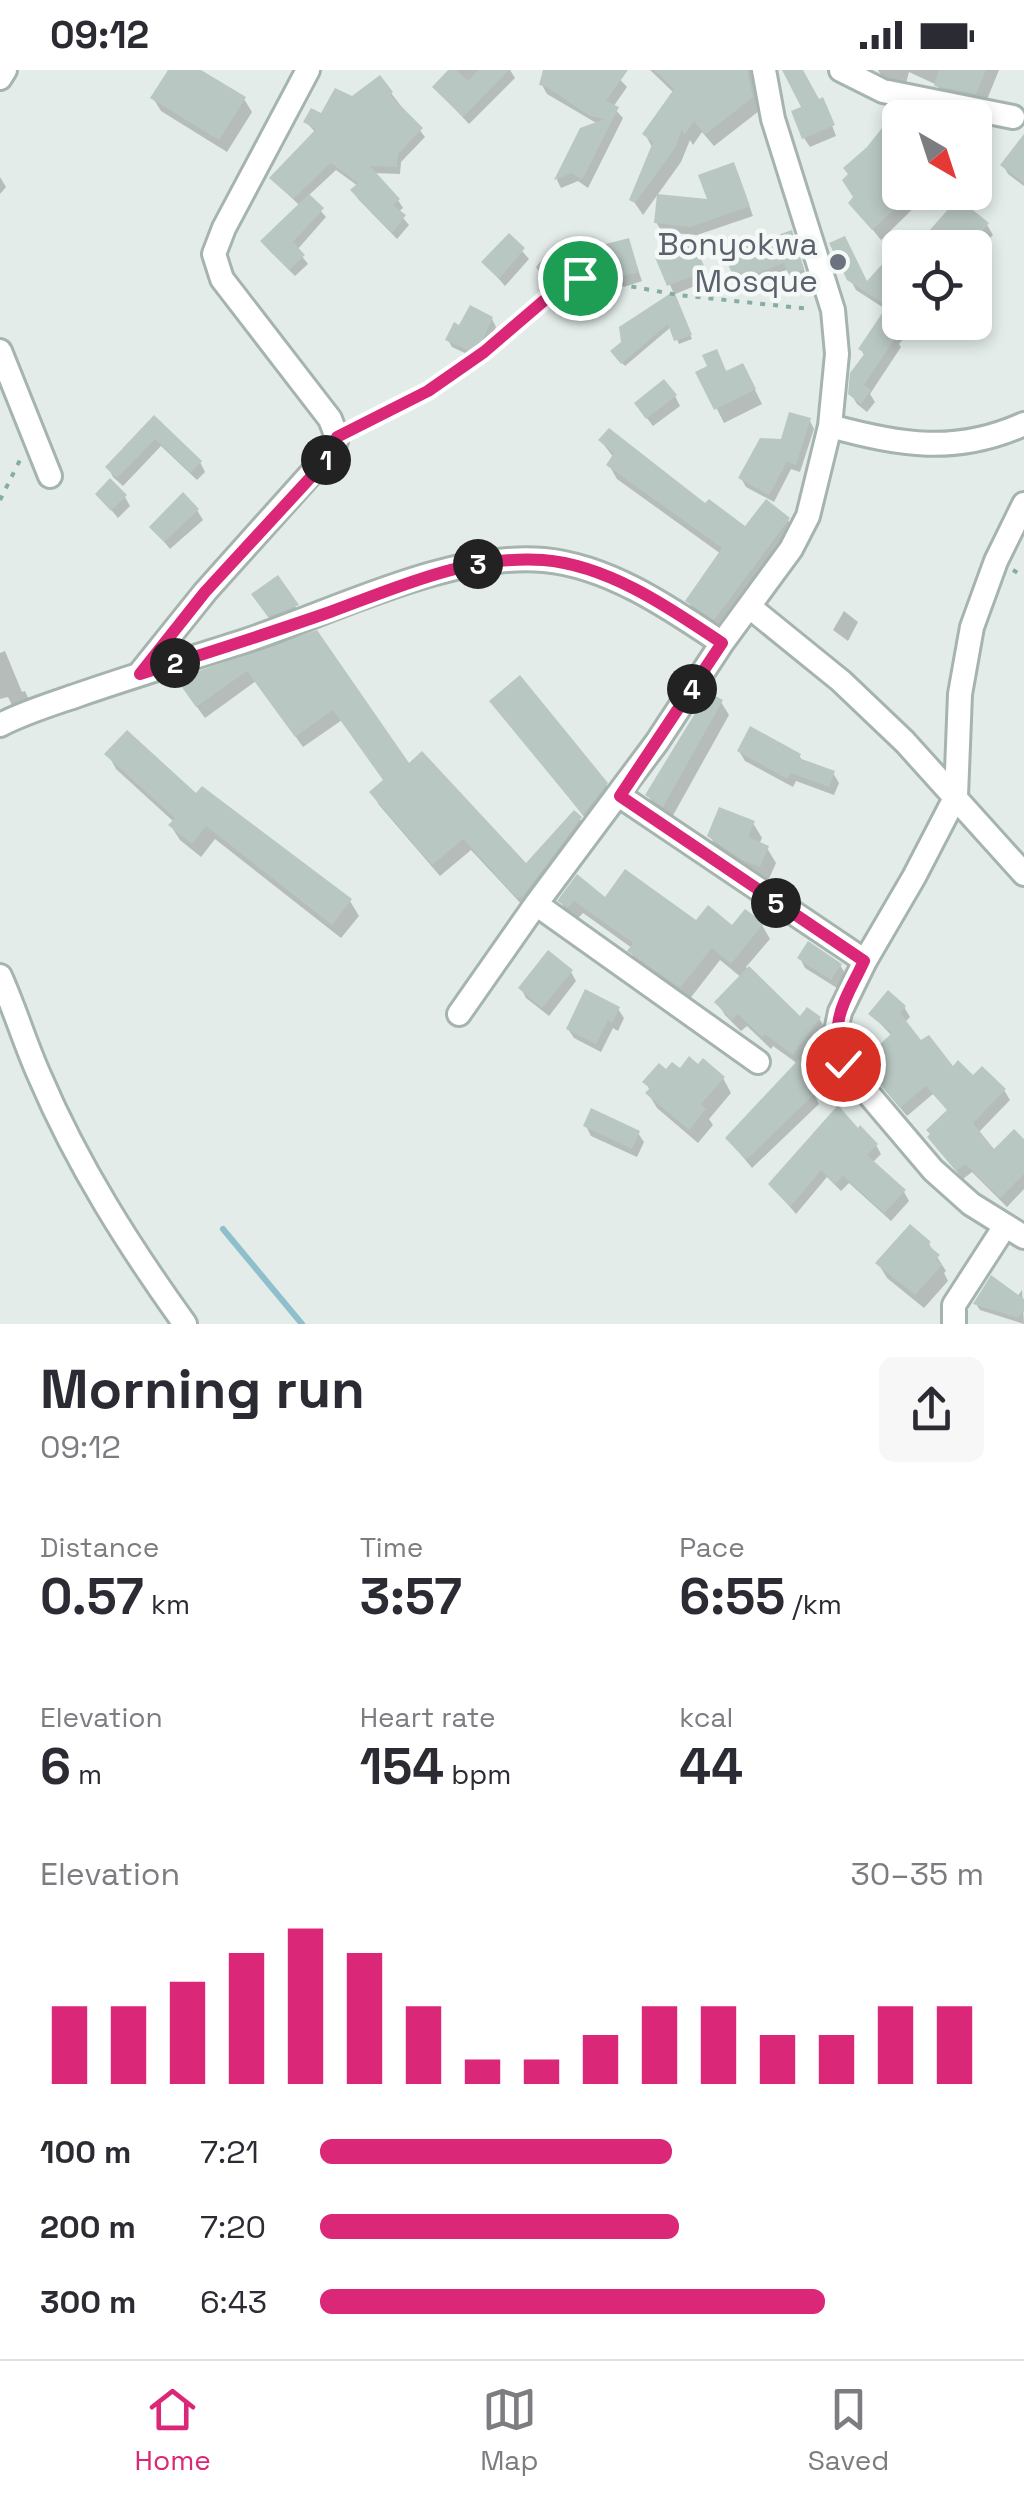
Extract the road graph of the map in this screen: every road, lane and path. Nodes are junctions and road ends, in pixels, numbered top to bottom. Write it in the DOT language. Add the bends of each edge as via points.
graph roads {
  1 [pos="6,70"];
  2 [pos="308,70"];
  3 [pos="764,70"];
  4 [pos="841,70"];
  5 [pos="0,78"];
  6 [pos="1014,117"];
  7 [pos="833,310"];
  8 [pos="0,351"];
  9 [pos="1024,424"];
  10 [pos="830,426"];
  11 [pos="33,434"];
  12 [pos="337,437"];
  13 [pos="50,476"];
  14 [pos="0,500"];
  15 [pos="1024,504"];
  16 [pos="750,608"];
  17 [pos="722,643"];
  18 [pos="140,674"];
  19 [pos="0,725"];
  20 [pos="620,796"];
  21 [pos="956,796"];
  22 [pos="1024,874"];
  23 [pos="536,904"];
  24 [pos="864,961"];
  25 [pos="0,976"];
  26 [pos="459,1014"];
  27 [pos="758,1062"];
  28 [pos="1014,1232"];
  29 [pos="185,1324"];
  30 [pos="954,1324"];
  1 -- 5 [label="street"];
  2 -- 12 [label="street" via="214,254 222,278"];
  3 -- 7 [label="street"];
  4 -- 6 [label="street" via="883,91"];
  7 -- 10 [label="street" via="837,354"];
  7 -- 12 [label="path" via="756,306 572,279 428,391"];
  8 -- 11 [label="street"];
  9 -- 10 [label="street" via="941,446 889,442"];
  10 -- 16 [label="street" via="808,516"];
  11 -- 13 [label="street"];
  11 -- 14 [label="path"];
  12 -- 18 [label="street" via="323,464"];
  15 -- 21 [label="street" via="972,627 960,694"];
  16 -- 17 [label="street"];
  16 -- 21 [label="street" via="841,680"];
  17 -- 18 [label="street" via="653,598 600,574 545,560 471,565 412,580"];
  17 -- 20 [label="street"];
  18 -- 19 [label="street"];
  20 -- 23 [label="street"];
  20 -- 24 [label="street"];
  21 -- 22 [label="street"];
  21 -- 24 [label="street"];
  23 -- 26 [label="street"];
  23 -- 27 [label="street"];
  24 -- 28 [label="street" via="834,1036 843,1064 933,1170"];
  25 -- 29 [label="street" via="91,1181"];
  28 -- 30 [label="street" via="954,1305"];
}
